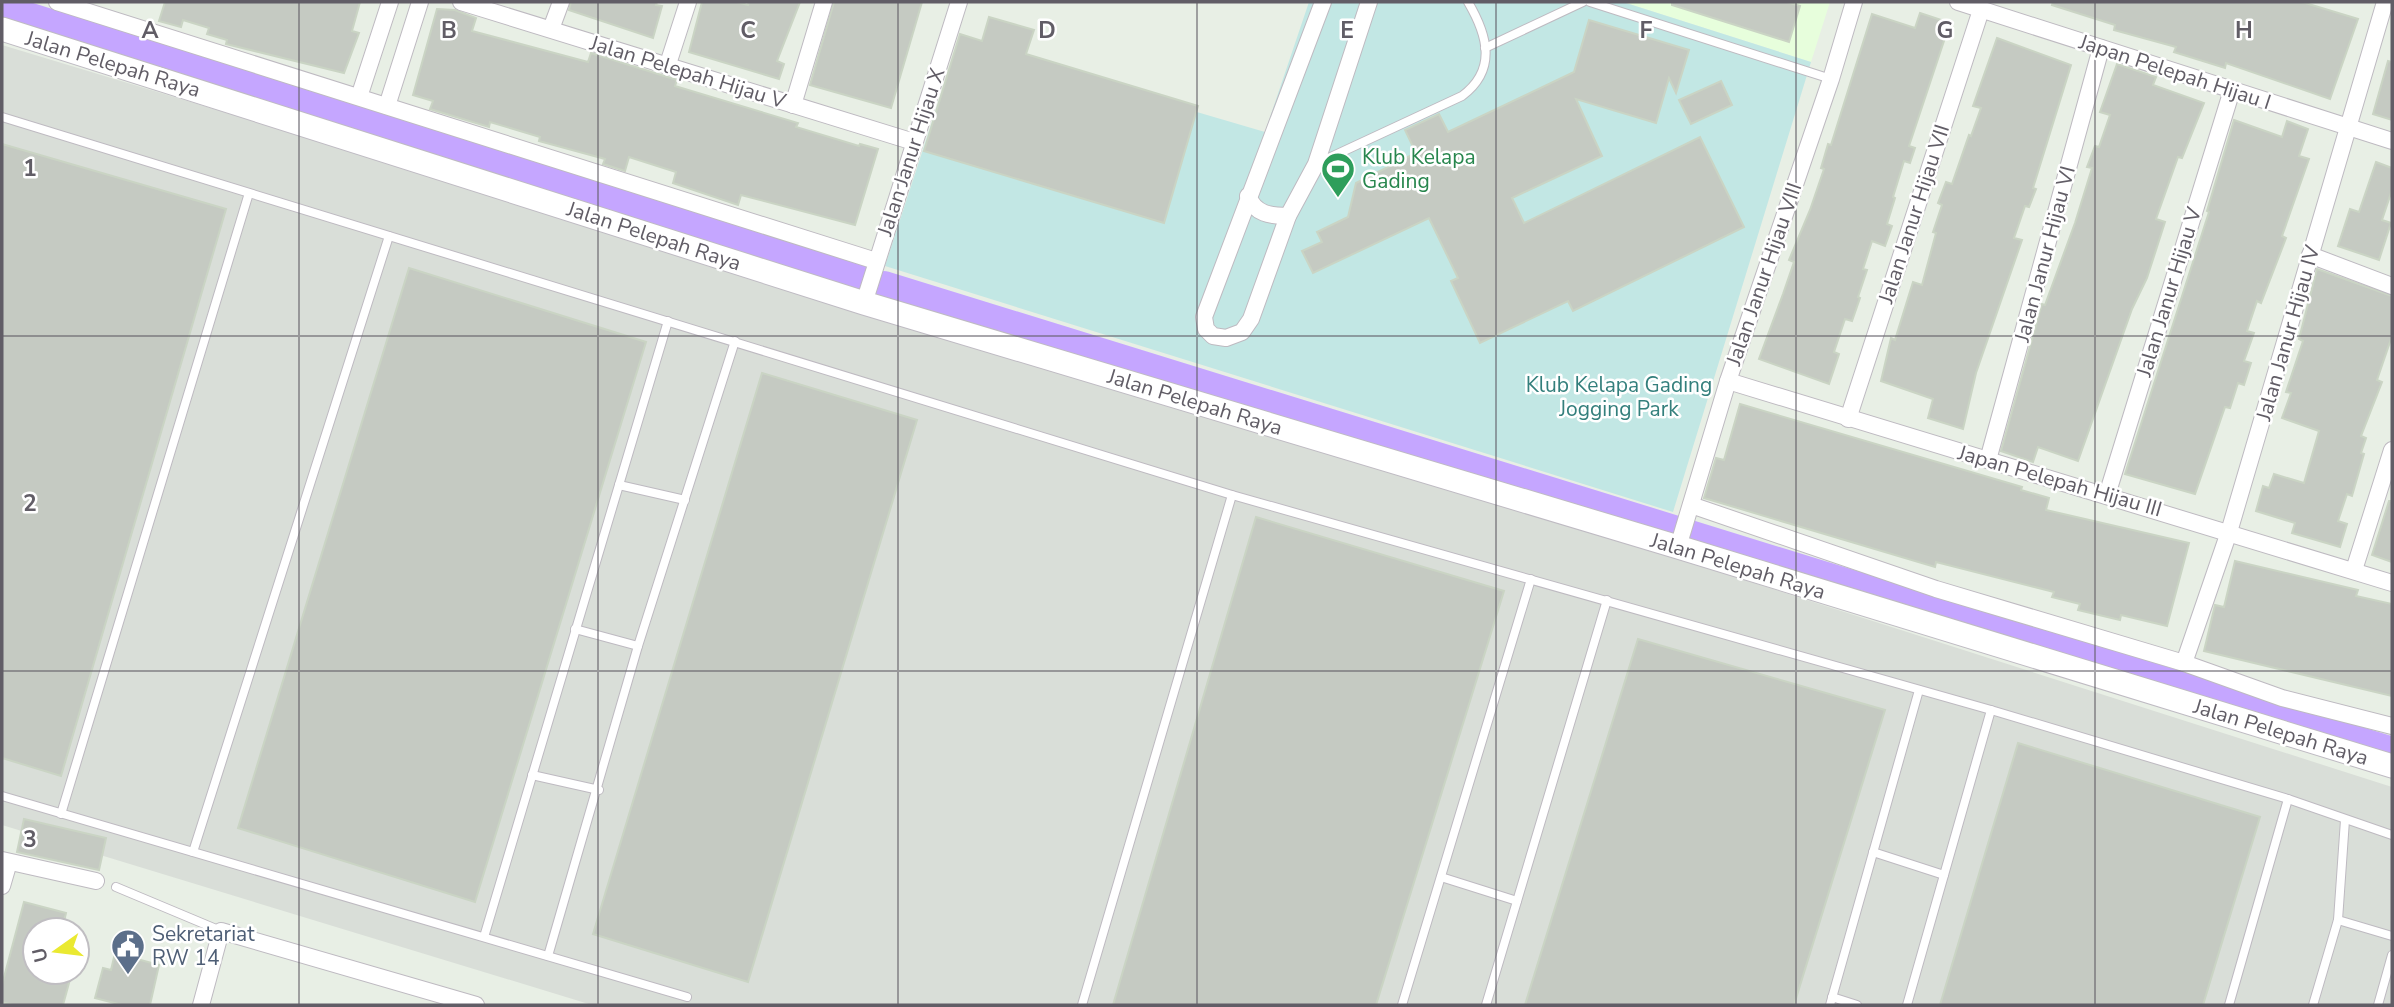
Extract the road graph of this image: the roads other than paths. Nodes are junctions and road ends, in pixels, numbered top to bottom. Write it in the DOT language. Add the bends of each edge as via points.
graph roads {
  1 [pos="57,2"];
  2 [pos="390,2"];
  3 [pos="420,2"];
  4 [pos="461,2"];
  5 [pos="561,2"];
  6 [pos="688,2"];
  7 [pos="824,2"];
  8 [pos="959,2"];
  9 [pos="1323,2"];
  10 [pos="1370,2"];
  11 [pos="1468,2"];
  12 [pos="1583,2"];
  13 [pos="1590,2"];
  14 [pos="1854,2"];
  15 [pos="1958,2"];
  16 [pos="2385,2"];
  17 [pos="1981,10"];
  18 [pos="2,29"];
  19 [pos="551,29"];
  20 [pos="1485,48"];
  21 [pos="2101,48"];
  22 [pos="668,64"];
  23 [pos="1831,79"];
  24 [pos="2232,90"];
  25 [pos="359,97"];
  26 [pos="793,105"];
  27 [pos="387,106"];
  28 [pos="2,117"];
  29 [pos="2349,127"];
  30 [pos="2392,141"];
  31 [pos="914,142"];
  32 [pos="1316,164"];
  33 [pos="249,193"];
  34 [pos="1248,196"];
  35 [pos="1288,216"];
  36 [pos="389,236"];
  37 [pos="2310,255"];
  38 [pos="874,269"];
  39 [pos="2392,286"];
  40 [pos="864,303"];
  41 [pos="668,321"];
  42 [pos="735,341"];
  43 [pos="1728,381"];
  44 [pos="1848,419"];
  45 [pos="2392,450"];
  46 [pos="1988,460"];
  47 [pos="619,485"];
  48 [pos="1232,495"];
  49 [pos="2107,495"];
  50 [pos="685,500"];
  51 [pos="1689,510"];
  52 [pos="2230,532"];
  53 [pos="1679,545"];
  54 [pos="2354,570"];
  55 [pos="1531,579"];
  56 [pos="2392,583"];
  57 [pos="1606,600"];
  58 [pos="575,629"];
  59 [pos="638,646"];
  60 [pos="2185,663"];
  61 [pos="1919,690"];
  62 [pos="1991,710"];
  63 [pos="2392,726"];
  64 [pos="2392,766"];
  65 [pos="533,775"];
  66 [pos="599,790"];
  67 [pos="2,796"];
  68 [pos="2288,799"];
  69 [pos="61,814"];
  70 [pos="2345,820"];
  71 [pos="2392,835"];
  72 [pos="193,852"];
  73 [pos="1873,852"];
  74 [pos="5,861"];
  75 [pos="1944,875"];
  76 [pos="1441,877"];
  77 [pos="96,881"];
  78 [pos="2,886"];
  79 [pos="116,887"];
  80 [pos="1517,901"];
  81 [pos="2338,920"];
  82 [pos="222,931"];
  83 [pos="2392,936"];
  84 [pos="484,937"];
  85 [pos="2392,955"];
  86 [pos="548,956"];
  87 [pos="2382,992"];
  88 [pos="2392,995"];
  89 [pos="687,997"];
  90 [pos="1831,1001"];
  91 [pos="201,1005"];
  92 [pos="476,1005"];
  93 [pos="1082,1005"];
  94 [pos="1402,1005"];
  95 [pos="1486,1005"];
  96 [pos="1857,1005"];
  97 [pos="1907,1005"];
  98 [pos="2229,1005"];
  99 [pos="2314,1005"];
  100 [pos="2378,1005"];
  1 -- 25 [label="street, Jalan Pelepah Raya"];
  2 -- 25 [label="street"];
  3 -- 27 [label="street"];
  4 -- 19 [label="street, Jalan Pelepah Hijau V"];
  5 -- 19 [label="street"];
  6 -- 22 [label="street"];
  7 -- 26 [label="street"];
  8 -- 31 [label="street, Jalan Janur Hijau X"];
  9 -- 34 [label="street"];
  10 -- 32 [label="street"];
  11 -- 20 [label="lane"];
  12 -- 20 [label="lane"];
  13 -- 23 [label="lane"];
  14 -- 23 [label="street, Jalan Janur Hijau VIII"];
  15 -- 17 [label="street, Japan Pelepah Hijau I"];
  16 -- 29 [label="street, Jalan Janur Hijau IV"];
  17 -- 21 [label="street, Japan Pelepah Hijau I"];
  17 -- 44 [label="street, Jalan Janur Hijau VII"];
  18 -- 40 [label="street, Jalan Pelepah Raya"];
  19 -- 22 [label="street, Jalan Pelepah Hijau V"];
  20 -- 32 [label="lane" via="1483,75 1462,96"];
  21 -- 24 [label="street, Japan Pelepah Hijau I"];
  21 -- 46 [label="street, Jalan Janur Hijau VI"];
  22 -- 26 [label="street, Jalan Pelepah Hijau V"];
  23 -- 43 [label="street, Jalan Janur Hijau VIII"];
  24 -- 29 [label="street, Japan Pelepah Hijau I"];
  24 -- 49 [label="street, Jalan Janur Hijau V"];
  25 -- 27 [label="street, Jalan Pelepah Raya"];
  26 -- 31 [label="street, Jalan Pelepah Hijau V"];
  27 -- 38 [label="street, Jalan Pelepah Raya"];
  28 -- 33 [label="lane"];
  29 -- 30 [label="street, Japan Pelepah Hijau I"];
  29 -- 37 [label="street, Jalan Janur Hijau IV"];
  31 -- 38 [label="street, Jalan Janur Hijau X"];
  32 -- 35 [label="street"];
  33 -- 36 [label="lane"];
  33 -- 69 [label="lane"];
  34 -- 35 [label="street" via="1263,214"];
  34 -- 35 [label="street" via="1204,317 1213,336 1236,335 1251,319"];
  36 -- 41 [label="lane"];
  36 -- 72 [label="lane"];
  37 -- 39 [label="street"];
  37 -- 52 [label="street, Jalan Janur Hijau IV"];
  38 -- 40 [label="street, Jalan Janur Hijau X"];
  40 -- 53 [label="street, Jalan Pelepah Raya"];
  41 -- 42 [label="lane"];
  41 -- 47 [label="lane"];
  42 -- 48 [label="lane"];
  42 -- 50 [label="lane"];
  43 -- 44 [label="street, Japan Pelepah Hijau III"];
  43 -- 51 [label="street, Jalan Janur Hijau VIII"];
  44 -- 46 [label="street, Japan Pelepah Hijau III"];
  45 -- 54 [label="street"];
  46 -- 49 [label="street, Japan Pelepah Hijau III"];
  47 -- 50 [label="lane"];
  47 -- 58 [label="lane"];
  48 -- 55 [label="lane"];
  48 -- 93 [label="lane"];
  49 -- 52 [label="street, Japan Pelepah Hijau III"];
  50 -- 59 [label="lane"];
  51 -- 53 [label="street, Jalan Janur Hijau VIII"];
  51 -- 60 [label="street, Jalan Pelepah Raya"];
  52 -- 54 [label="street, Japan Pelepah Hijau III"];
  52 -- 60 [label="street, Jalan Janur Hijau IV"];
  53 -- 64 [label="street, Jalan Pelepah Raya"];
  54 -- 56 [label="street, Japan Pelepah Hijau III"];
  55 -- 57 [label="lane"];
  55 -- 76 [label="lane"];
  57 -- 61 [label="lane"];
  57 -- 80 [label="lane"];
  58 -- 59 [label="lane"];
  58 -- 65 [label="lane"];
  59 -- 66 [label="lane"];
  60 -- 63 [label="street, Jalan Pelepah Raya" via="2282,698"];
  61 -- 62 [label="lane"];
  61 -- 73 [label="lane"];
  62 -- 68 [label="lane"];
  62 -- 75 [label="lane"];
  65 -- 66 [label="lane"];
  65 -- 84 [label="lane"];
  66 -- 86 [label="lane"];
  67 -- 69 [label="lane"];
  68 -- 70 [label="lane"];
  68 -- 98 [label="lane"];
  69 -- 72 [label="lane"];
  70 -- 71 [label="lane"];
  70 -- 81 [label="lane"];
  72 -- 84 [label="lane"];
  73 -- 75 [label="lane"];
  73 -- 90 [label="lane"];
  74 -- 77 [label="street"];
  74 -- 78 [label="street"];
  75 -- 97 [label="lane"];
  76 -- 80 [label="lane"];
  76 -- 94 [label="lane"];
  79 -- 82 [label="lane"];
  80 -- 95 [label="lane"];
  81 -- 83 [label="lane"];
  81 -- 99 [label="lane"];
  82 -- 91 [label="street"];
  82 -- 92 [label="street"];
  84 -- 86 [label="lane"];
  85 -- 87 [label="lane"];
  86 -- 89 [label="lane"];
  87 -- 88 [label="lane"];
  87 -- 100 [label="lane"];
  90 -- 96 [label="lane"];
}
